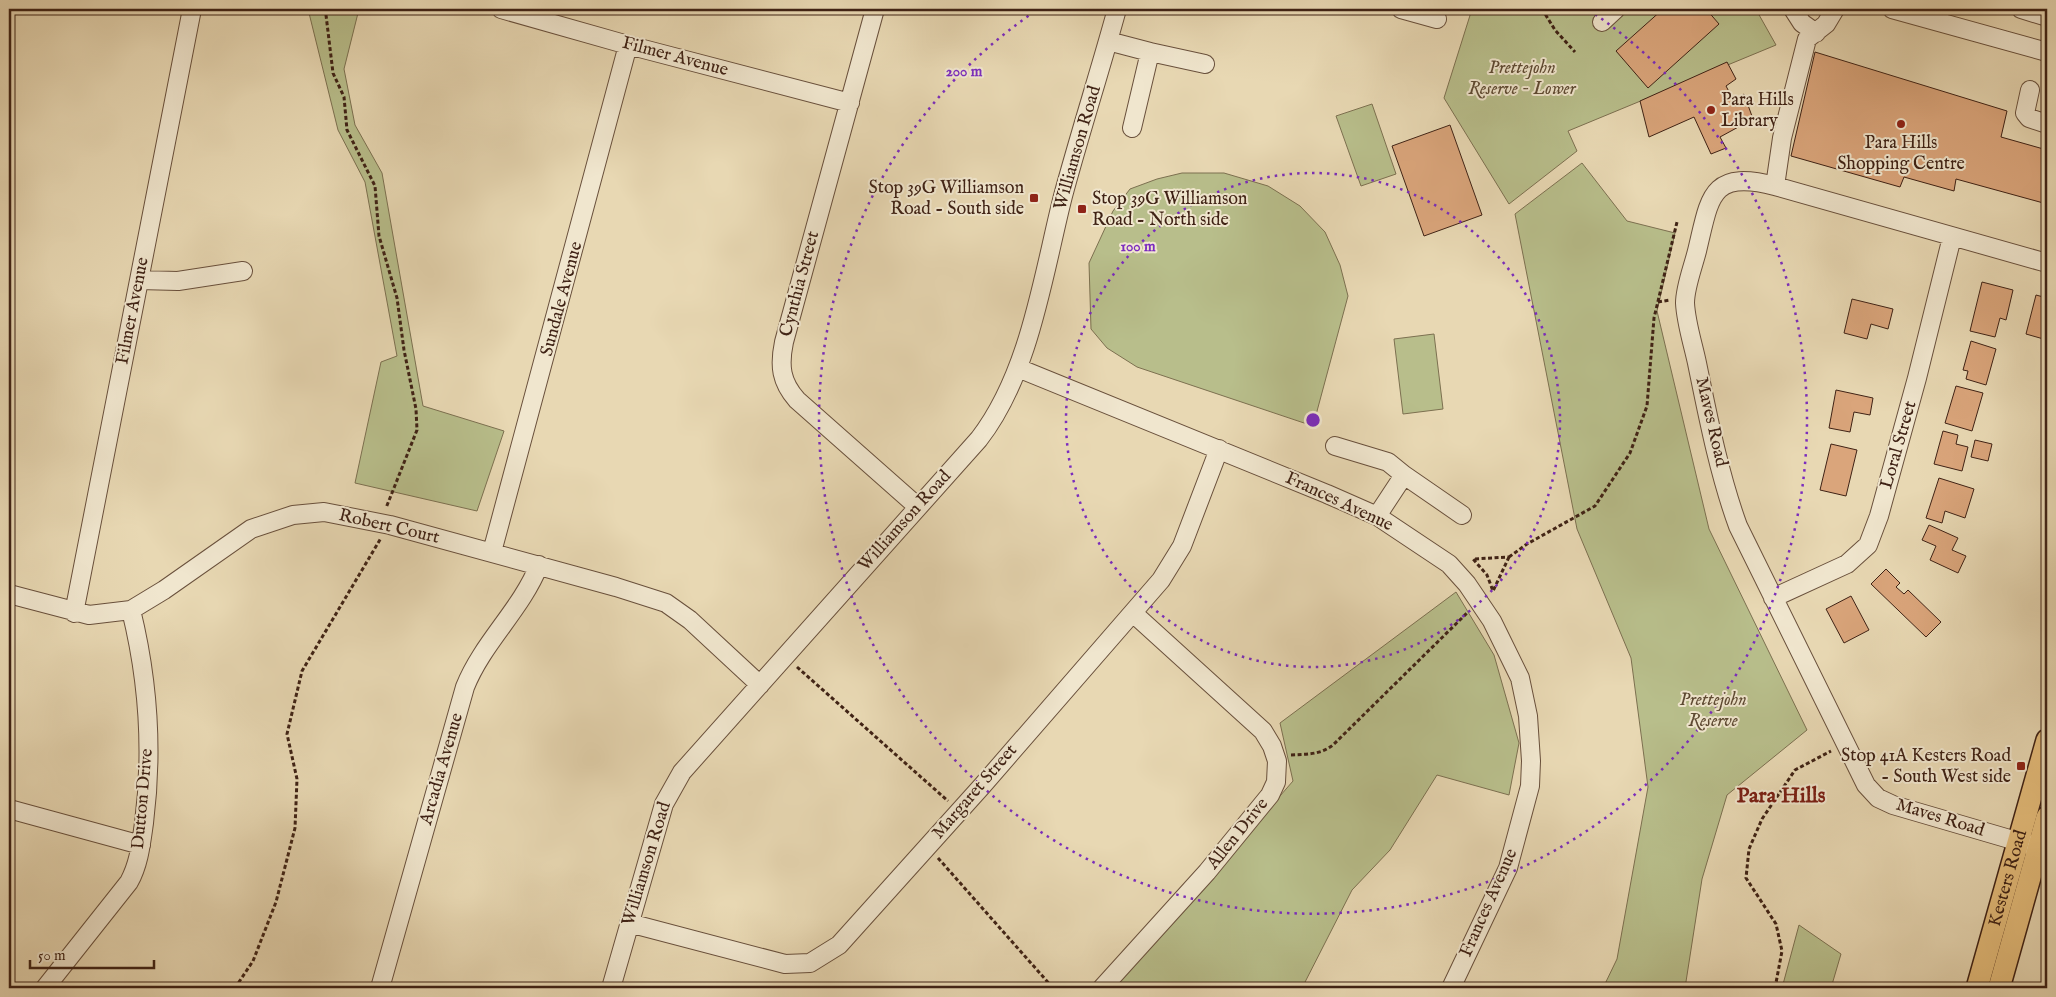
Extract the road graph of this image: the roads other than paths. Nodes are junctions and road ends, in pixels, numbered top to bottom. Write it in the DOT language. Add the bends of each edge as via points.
graph roads {
  1 [pos="192,9"];
  2 [pos="501,9"];
  3 [pos="876,9"];
  4 [pos="1117,9"];
  5 [pos="1401,9"];
  6 [pos="1616,9"];
  7 [pos="1793,9"];
  8 [pos="1835,9"];
  9 [pos="1892,9"];
  10 [pos="2021,9"];
  11 [pos="2047,17"];
  12 [pos="1437,19"];
  13 [pos="1602,22"];
  14 [pos="1816,33"];
  15 [pos="1108,41"];
  16 [pos="628,45"];
  17 [pos="1150,52"];
  18 [pos="2047,52"];
  19 [pos="1206,64"];
  20 [pos="2030,90"];
  21 [pos="850,103"];
  22 [pos="2047,124"];
  23 [pos="1132,128"];
  24 [pos="1775,186"];
  25 [pos="1952,237"];
  26 [pos="2047,263"];
  27 [pos="243,271"];
  28 [pos="139,280"];
  29 [pos="1018,368"];
  30 [pos="1335,446"];
  31 [pos="1219,449"];
  32 [pos="1404,475"];
  33 [pos="918,507"];
  34 [pos="1462,515"];
  35 [pos="1376,516"];
  36 [pos="492,552"];
  37 [pos="539,565"];
  38 [pos="9,594"];
  39 [pos="1773,598"];
  40 [pos="130,610"];
  41 [pos="74,613"];
  42 [pos="1133,613"];
  43 [pos="760,685"];
  44 [pos="2047,740"];
  45 [pos="9,809"];
  46 [pos="2047,817"];
  47 [pos="141,845"];
  48 [pos="2029,845"];
  49 [pos="629,923"];
  50 [pos="45,988"];
  51 [pos="380,988"];
  52 [pos="611,988"];
  53 [pos="1102,988"];
  54 [pos="1450,988"];
  55 [pos="1978,988"];
  56 [pos="1999,988"];
  1 -- 28 [label="street, Filmer Avenue"];
  2 -- 16 [label="street, Filmer Avenue"];
  3 -- 21 [label="street, Cynthia Street"];
  4 -- 15 [label="street, Williamson Road"];
  5 -- 12 [label="street"];
  6 -- 13 [label="street"];
  7 -- 14 [label="street" via="1802,23"];
  8 -- 14 [label="street"];
  9 -- 18 [label="street"];
  10 -- 11 [label="street"];
  14 -- 24 [label="street" via="1807,39 1782,138"];
  15 -- 17 [label="street"];
  15 -- 29 [label="street, Williamson Road"];
  16 -- 21 [label="street, Filmer Avenue"];
  16 -- 36 [label="street, Sundale Avenue"];
  17 -- 19 [label="street"];
  17 -- 23 [label="street"];
  20 -- 22 [label="street" via="2025,113 2029,118"];
  21 -- 33 [label="street, Cynthia Street" via="784,342 781,374 797,400"];
  24 -- 25 [label="street, Maves Road"];
  24 -- 39 [label="street, Maves Road" via="1739,180 1714,194 1703,221 1685,302 1730,503"];
  25 -- 26 [label="street, Maves Road"];
  25 -- 39 [label="street, Loral Street" via="1918,378 1868,545 1847,564"];
  27 -- 28 [label="street" via="178,281"];
  28 -- 41 [label="street, Filmer Avenue"];
  29 -- 31 [label="street, Frances Avenue"];
  29 -- 33 [label="street, Williamson Road" via="993,420"];
  30 -- 32 [label="street" via="1388,462"];
  31 -- 35 [label="street, Frances Avenue"];
  31 -- 42 [label="street, Margaret Street" via="1177,557"];
  32 -- 34 [label="street"];
  32 -- 35 [label="street"];
  33 -- 43 [label="street, Williamson Road"];
  35 -- 54 [label="street, Frances Avenue" via="1449,564 1467,584 1509,653 1525,700 1532,774 1513,851 1501,886"];
  36 -- 37 [label="street, Robert Court"];
  36 -- 40 [label="street, Robert Court" via="324,512 293,515 264,523 234,539 164,590"];
  37 -- 43 [label="street, Robert Court" via="672,606"];
  37 -- 51 [label="street, Arcadia Avenue" via="526,594 479,658 465,687"];
  38 -- 41 [label="street, Robert Court"];
  39 -- 48 [label="street, Maves Road" via="1844,744 1866,785 1878,798 1913,812"];
  40 -- 41 [label="street, Robert Court" via="105,614"];
  40 -- 47 [label="street, Dutton Drive" via="140,653 148,721 149,777"];
  42 -- 49 [label="street, Margaret Street" via="839,945 810,963 798,965 768,961"];
  42 -- 53 [label="street, Allen Drive" via="1263,731 1275,754 1277,775 1270,795 1244,828"];
  43 -- 49 [label="street, Williamson Road" via="674,784 664,804"];
  44 -- 48 [label="main road, Kesters Road"];
  45 -- 47 [label="street"];
  46 -- 48 [label="main road, Kesters Road"];
  47 -- 50 [label="street, Dutton Drive" via="128,882"];
  48 -- 55 [label="main road, Kesters Road"];
  48 -- 56 [label="main road, Kesters Road"];
  49 -- 52 [label="street, Williamson Road"];
}
